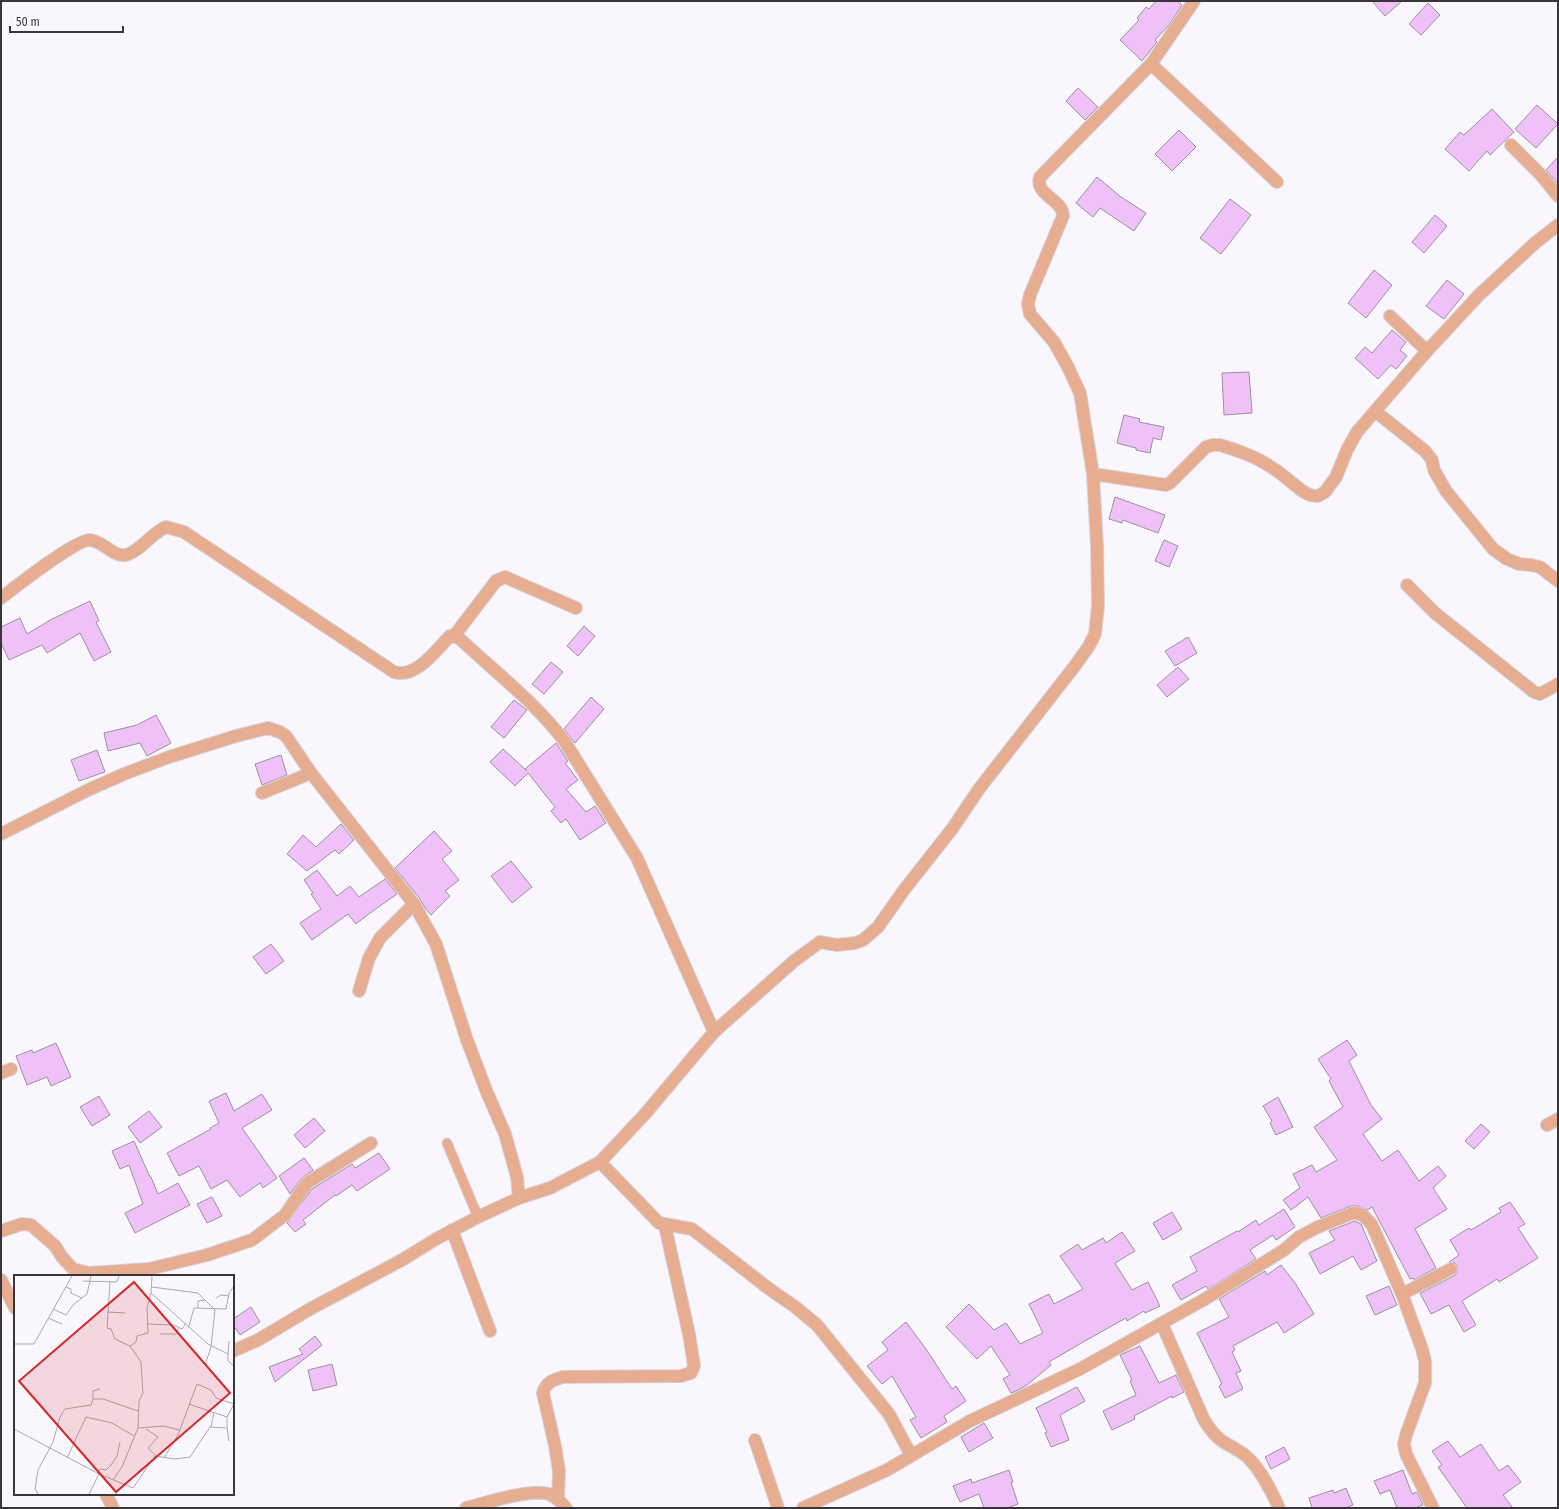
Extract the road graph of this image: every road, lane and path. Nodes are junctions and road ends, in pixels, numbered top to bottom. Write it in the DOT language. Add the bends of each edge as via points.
graph roads {
  1 [pos="1194,1"];
  2 [pos="1151,64"];
  3 [pos="1512,145"];
  4 [pos="1276,182"];
  5 [pos="1558,196"];
  6 [pos="1558,225"];
  7 [pos="1390,316"];
  8 [pos="1427,351"];
  9 [pos="1375,412"];
  10 [pos="1093,474"];
  11 [pos="1558,581"];
  12 [pos="1407,585"];
  13 [pos="1,598"];
  14 [pos="576,608"];
  15 [pos="454,636"];
  16 [pos="1558,684"];
  17 [pos="310,773"];
  18 [pos="262,793"];
  19 [pos="1,834"];
  20 [pos="414,904"];
  21 [pos="359,991"];
  22 [pos="714,1032"];
  23 [pos="447,1143"];
  24 [pos="371,1144"];
  25 [pos="600,1162"];
  26 [pos="519,1198"];
  27 [pos="478,1217"];
  28 [pos="665,1226"];
  29 [pos="452,1230"];
  30 [pos="1,1231"];
  31 [pos="1451,1269"];
  32 [pos="1,1280"];
  33 [pos="1402,1294"];
  34 [pos="14,1306"];
  35 [pos="1162,1324"];
  36 [pos="490,1331"];
  37 [pos="234,1351"];
  38 [pos="755,1440"];
  39 [pos="911,1455"];
  40 [pos="106,1495"];
  41 [pos="558,1499"];
  42 [pos="113,1508"];
  43 [pos="466,1508"];
  44 [pos="566,1508"];
  45 [pos="778,1508"];
  46 [pos="803,1508"];
  47 [pos="1279,1508"];
  48 [pos="1433,1508"];
  1 -- 2 [label="street"];
  2 -- 4 [label="street"];
  2 -- 10 [label="street" via="1040,177 1039,181 1041,188 1060,208 1063,216 1028,304 1030,314 1054,342 1080,393"];
  3 -- 5 [label="street"];
  6 -- 8 [label="street" via="1535,242 1479,295"];
  7 -- 8 [label="street"];
  8 -- 9 [label="street"];
  9 -- 10 [label="street" via="1357,432 1336,477 1318,496 1304,493 1264,461 1220,445 1206,447 1166,485"];
  9 -- 11 [label="street" via="1425,451 1432,460 1434,470 1446,491 1494,549 1519,564 1540,567"];
  10 -- 22 [label="street" via="1098,606 1095,634 1089,646 979,789 878,927 863,940 855,943 817,943"];
  12 -- 16 [label="street" via="1435,613 1534,692 1540,694"];
  13 -- 15 [label="street" via="75,545 90,540 123,556 130,554 166,527 184,532 394,672 401,674 420,666 450,636"];
  14 -- 15 [label="street" via="505,577 496,581"];
  15 -- 22 [label="street" via="528,700 552,724 565,742 637,858"];
  17 -- 18 [label="street"];
  17 -- 19 [label="street" via="286,736 268,728 169,757 124,774"];
  17 -- 20 [label="street"];
  20 -- 21 [label="street" via="380,938 369,958"];
  20 -- 26 [label="street" via="436,944 467,1040 505,1134 517,1177"];
  22 -- 25 [label="street" via="646,1114"];
  23 -- 27 [label="lane"];
  24 -- 30 [label="street" via="307,1183 285,1215 252,1240 149,1270 89,1273 74,1269 55,1246 31,1225 22,1224"];
  25 -- 26 [label="street" via="550,1188"];
  25 -- 28 [label="street" via="659,1223"];
  26 -- 27 [label="street"];
  27 -- 29 [label="street"];
  28 -- 39 [label="street" via="692,1229 808,1316 889,1414"];
  28 -- 41 [label="street" via="694,1366 691,1373 681,1376 563,1377 552,1380 545,1386 542,1393 559,1471"];
  29 -- 36 [label="street"];
  29 -- 37 [label="street" via="258,1340"];
  31 -- 33 [label="street"];
  32 -- 34 [label="street"];
  33 -- 35 [label="street" via="1372,1225 1365,1216 1353,1213 1299,1237 1277,1254"];
  33 -- 48 [label="street" via="1422,1350 1426,1372 1425,1383 1404,1444 1406,1454"];
  35 -- 39 [label="street" via="1080,1369 970,1421"];
  35 -- 47 [label="street" via="1204,1420 1222,1441 1250,1459 1271,1490"];
  38 -- 45 [label="street"];
  39 -- 46 [label="street" via="887,1470"];
  40 -- 42 [label="street"];
  41 -- 43 [label="street" via="550,1494 537,1492"];
  41 -- 44 [label="street"];
}
